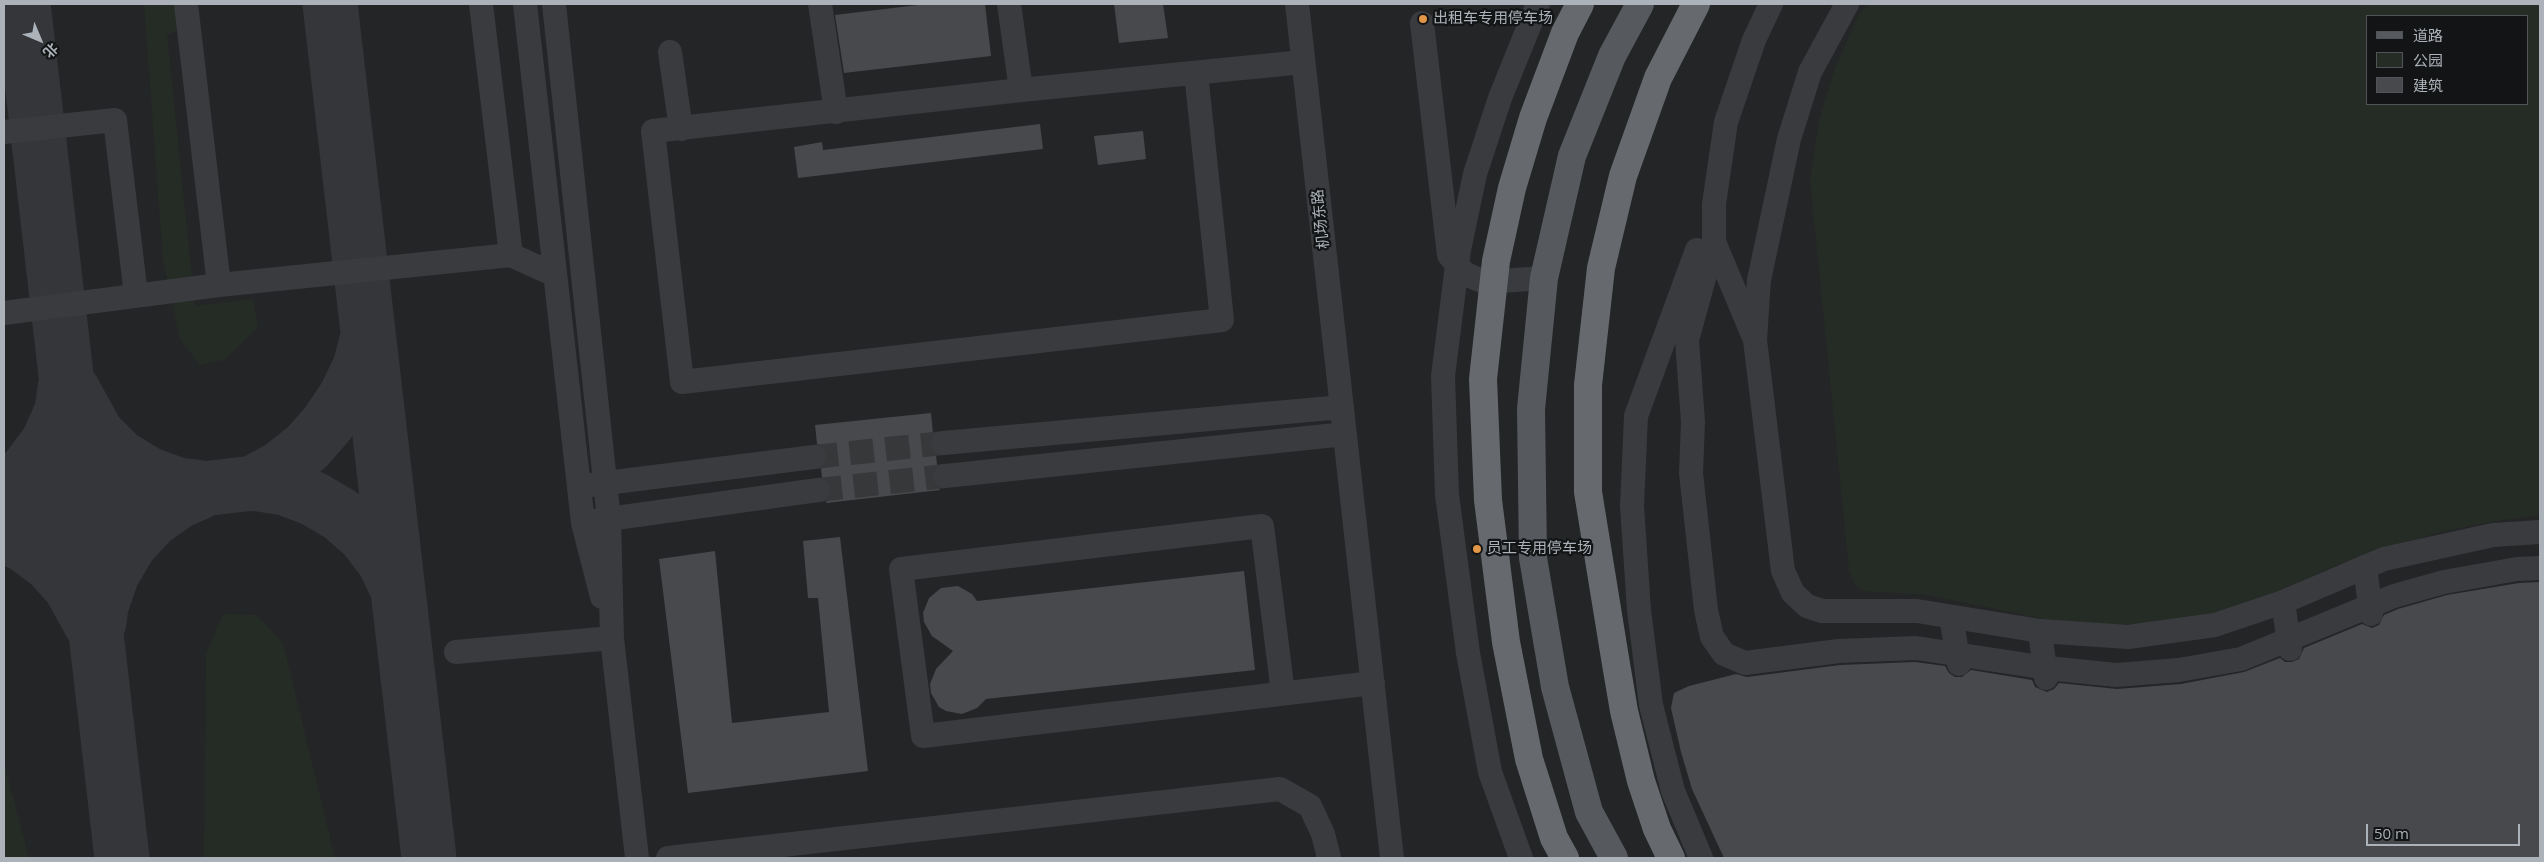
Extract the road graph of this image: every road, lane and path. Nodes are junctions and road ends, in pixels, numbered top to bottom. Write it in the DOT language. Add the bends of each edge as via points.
graph roads {
  1 [pos="186,4"];
  2 [pos="481,4"];
  3 [pos="525,4"];
  4 [pos="554,4"];
  5 [pos="820,4"];
  6 [pos="1009,4"];
  7 [pos="1297,4"];
  8 [pos="1538,4"];
  9 [pos="1580,4"];
  10 [pos="1640,4"];
  11 [pos="1696,4"];
  12 [pos="1771,4"];
  13 [pos="1847,4"];
  14 [pos="1422,23"];
  15 [pos="670,52"];
  16 [pos="1303,62"];
  17 [pos="1196,73"];
  18 [pos="1021,90"];
  19 [pos="836,112"];
  20 [pos="681,128"];
  21 [pos="4,132"];
  22 [pos="1714,204"];
  23 [pos="1714,242"];
  24 [pos="511,255"];
  25 [pos="555,275"];
  26 [pos="1544,278"];
  27 [pos="219,285"];
  28 [pos="136,295"];
  29 [pos="4,313"];
  30 [pos="1755,340"];
  31 [pos="1342,407"];
  32 [pos="1345,434"];
  33 [pos="943,443"];
  34 [pos="814,457"];
  35 [pos="945,476"];
  36 [pos="605,484"];
  37 [pos="579,486"];
  38 [pos="818,490"];
  39 [pos="609,519"];
  40 [pos="583,522"];
  41 [pos="2540,532"];
  42 [pos="2365,567"];
  43 [pos="2540,568"];
  44 [pos="2283,602"];
  45 [pos="2371,614"];
  46 [pos="1951,617"];
  47 [pos="2040,631"];
  48 [pos="612,638"];
  49 [pos="2290,648"];
  50 [pos="456,652"];
  51 [pos="1959,664"];
  52 [pos="2046,678"];
  53 [pos="1373,683"];
  54 [pos="1283,694"];
  55 [pos="637,858"];
  56 [pos="668,858"];
  57 [pos="1329,858"];
  58 [pos="1392,858"];
  59 [pos="1521,858"];
  60 [pos="1565,858"];
  61 [pos="1614,858"];
  62 [pos="1671,858"];
  63 [pos="1700,858"];
  1 -- 27 [label="street"];
  2 -- 24 [label="street"];
  3 -- 25 [label="street"];
  4 -- 36 [label="street"];
  5 -- 19 [label="street"];
  6 -- 18 [label="street"];
  7 -- 16 [label="street, 机场东路"];
  8 -- 59 [label="street, bridge" via="1500,98 1475,174 1459,250 1444,376 1447,494 1468,653 1490,772"];
  9 -- 60 [label="highway, bridge" via="1565,33 1533,118 1512,188 1496,261 1483,379 1488,500 1506,642 1529,759 1554,838"];
  10 -- 26 [label="main road" via="1612,56 1572,156"];
  11 -- 62 [label="highway" via="1658,78 1623,176 1601,268 1588,385 1588,492 1621,693 1642,780"];
  12 -- 22 [label="street" via="1754,40 1726,122"];
  13 -- 30 [label="street" via="1810,72 1789,139 1759,280"];
  14 -- 26 [label="street" via="1450,255 1483,293"];
  15 -- 20 [label="street"];
  16 -- 17 [label="street"];
  16 -- 31 [label="street, 机场东路"];
  17 -- 18 [label="street"];
  17 -- 20 [label="street" via="1222,320 682,382 653,131"];
  18 -- 19 [label="street"];
  19 -- 20 [label="street"];
  21 -- 28 [label="street" via="115,120"];
  22 -- 23 [label="street"];
  22 -- 63 [label="street" via="1636,416 1632,506 1638,610 1651,705 1673,791"];
  23 -- 30 [label="street"];
  23 -- 43 [label="street" via="1687,340 1693,422 1691,473 1706,610 1712,637 1724,654 1745,664 1839,651 1916,648 2116,675 2179,670 2241,659 2394,596 2444,582"];
  24 -- 25 [label="street"];
  24 -- 27 [label="street"];
  25 -- 37 [label="street"];
  26 -- 61 [label="main road" via="1531,409 1533,558 1555,687 1589,812"];
  27 -- 28 [label="street"];
  28 -- 29 [label="street"];
  30 -- 46 [label="street" via="1783,571 1793,593 1807,606 1822,611 1917,611"];
  31 -- 32 [label="street, 机场东路"];
  31 -- 33 [label="street"];
  32 -- 35 [label="street"];
  32 -- 53 [label="street, 机场东路"];
  34 -- 36 [label="street"];
  36 -- 37 [label="street"];
  36 -- 39 [label="street"];
  37 -- 40 [label="street"];
  38 -- 39 [label="street"];
  39 -- 40 [label="street"];
  39 -- 48 [label="street"];
  40 -- 48 [label="street"];
  41 -- 42 [label="street" via="2494,536 2384,559"];
  42 -- 44 [label="street"];
  42 -- 45 [label="street, bridge"];
  44 -- 47 [label="street" via="2215,625 2128,637"];
  44 -- 49 [label="street, bridge"];
  46 -- 47 [label="street"];
  46 -- 51 [label="street, bridge"];
  47 -- 52 [label="street, bridge"];
  48 -- 50 [label="street"];
  48 -- 55 [label="street"];
  53 -- 54 [label="street"];
  53 -- 58 [label="street, 机场东路"];
  54 -- 54 [label="street" via="924,736 902,569 1262,526"];
  56 -- 57 [label="street" via="1280,789 1310,806 1323,834"];
}
